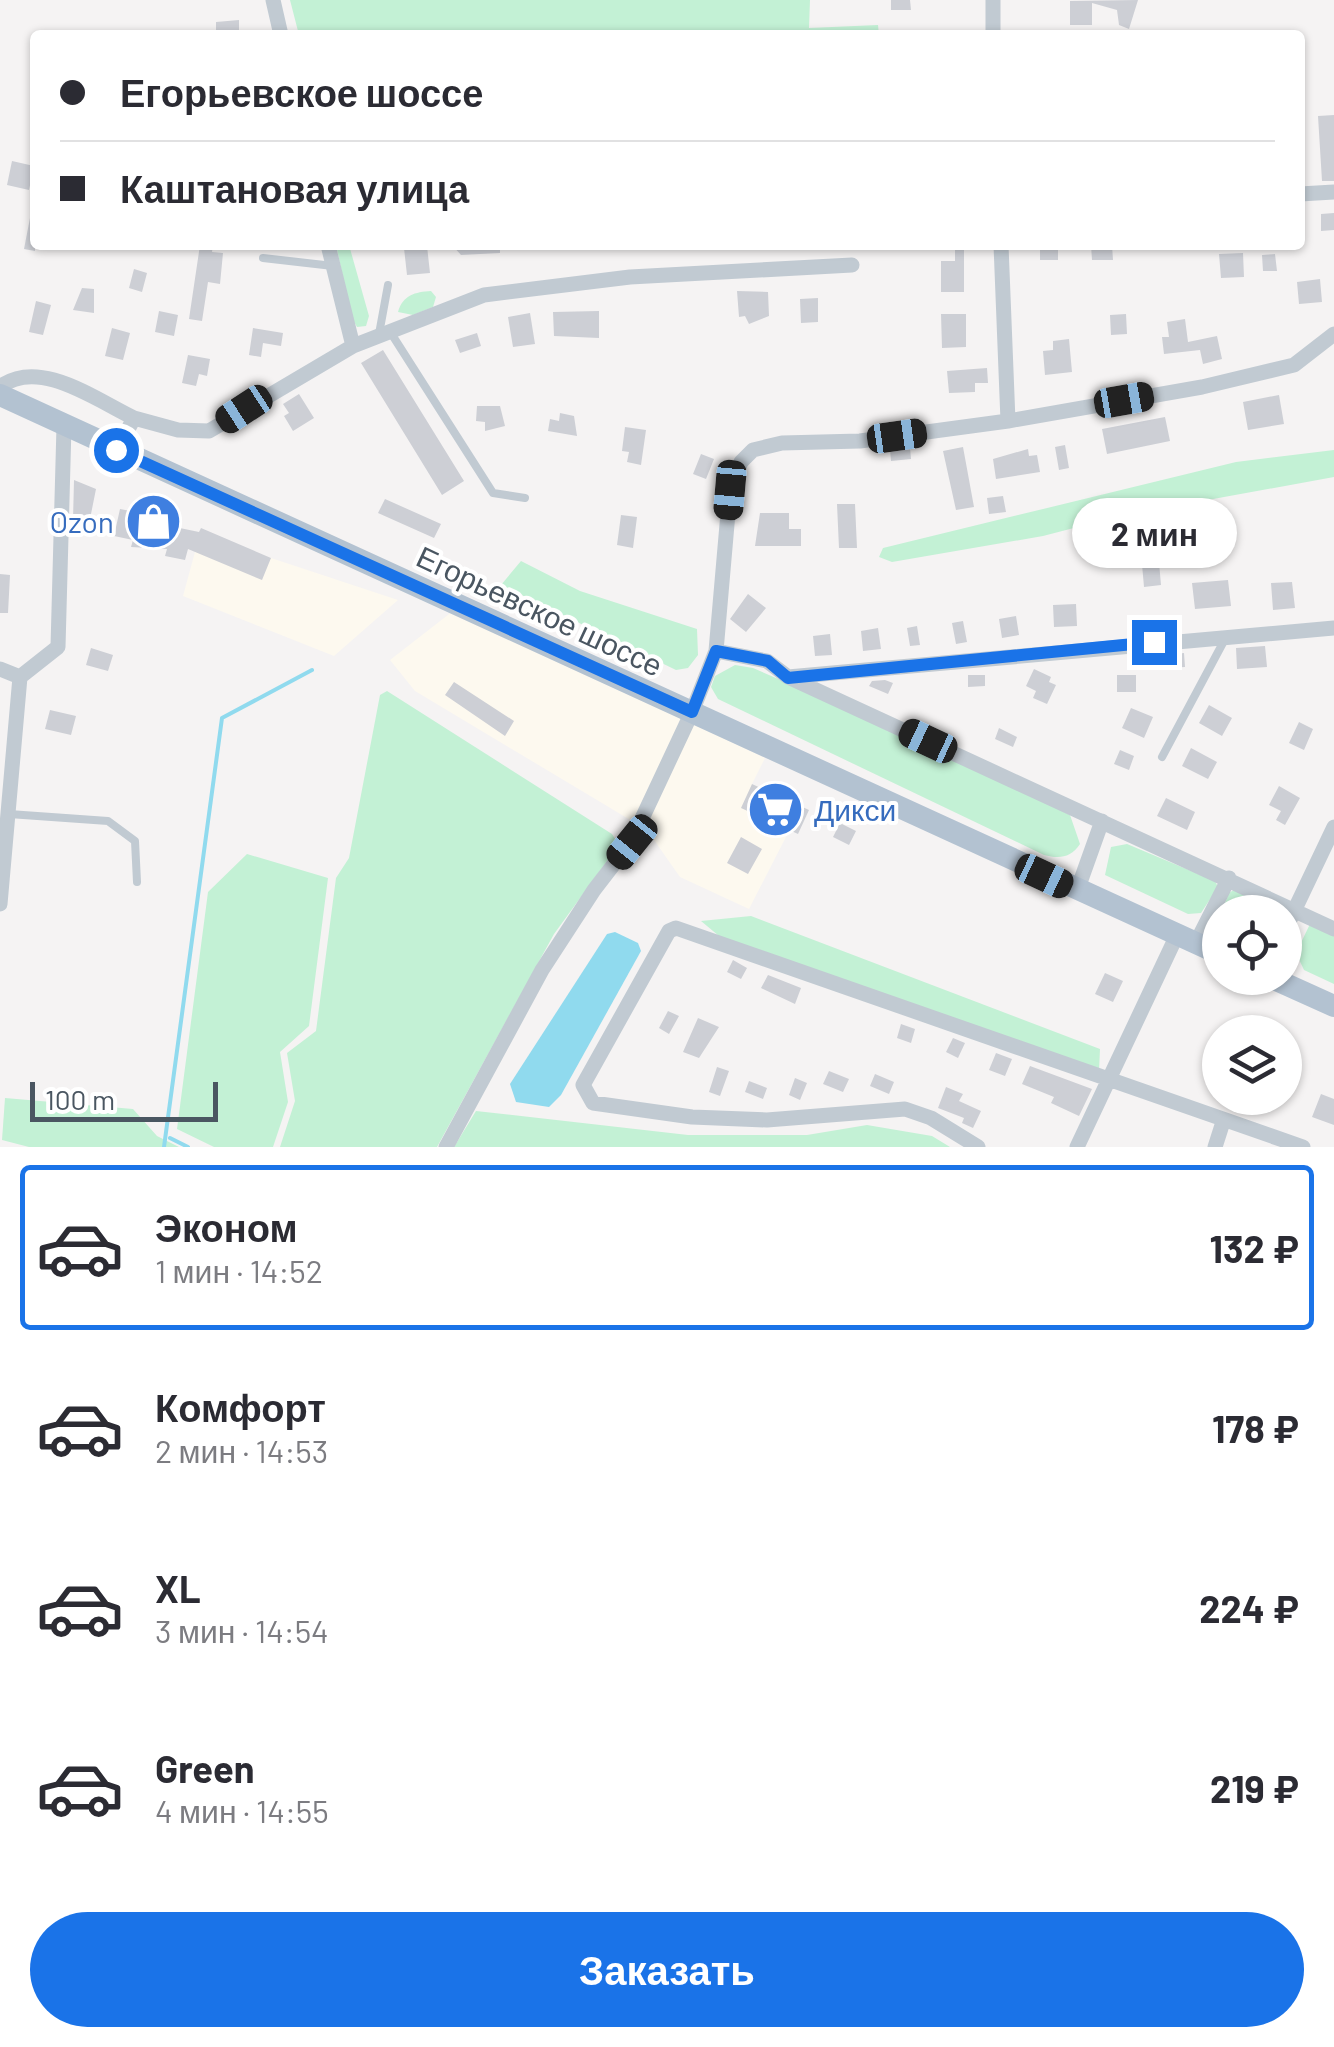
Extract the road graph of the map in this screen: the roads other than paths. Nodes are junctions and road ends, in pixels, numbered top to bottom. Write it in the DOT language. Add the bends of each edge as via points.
graph roads {
  1 [pos="274,0"];
  2 [pos="993,0"];
  3 [pos="279,30"];
  4 [pos="993,30"];
  5 [pos="1334,192"];
  6 [pos="1305,194"];
  7 [pos="329,250"];
  8 [pos="1001,250"];
  9 [pos="263,258"];
  10 [pos="852,265"];
  11 [pos="334,266"];
  12 [pos="388,285"];
  13 [pos="384,332"];
  14 [pos="1334,334"];
  15 [pos="354,346"];
  16 [pos="0,391"];
  17 [pos="134,418"];
  18 [pos="1008,421"];
  19 [pos="64,426"];
  20 [pos="116,450"];
  21 [pos="525,498"];
  22 [pos="1334,628"];
  23 [pos="1227,635"];
  24 [pos="716,651"];
  25 [pos="0,670"];
  26 [pos="20,676"];
  27 [pos="788,678"];
  28 [pos="692,712"];
  29 [pos="1162,756"];
  30 [pos="2,813"];
  31 [pos="1102,821"];
  32 [pos="1334,827"];
  33 [pos="1228,878"];
  34 [pos="136,882"];
  35 [pos="1078,891"];
  36 [pos="1266,895"];
  37 [pos="1301,895"];
  38 [pos="0,904"];
  39 [pos="1302,912"];
  40 [pos="1334,928"];
  41 [pos="1187,939"];
  42 [pos="1202,946"];
  43 [pos="1302,992"];
  44 [pos="1334,1006"];
  45 [pos="1108,1079"];
  46 [pos="1223,1122"];
  47 [pos="1298,1146"];
  48 [pos="446,1147"];
  49 [pos="978,1147"];
  50 [pos="1077,1147"];
  51 [pos="1215,1147"];
  1 -- 3 [label="street"];
  2 -- 4 [label="street"];
  5 -- 6 [label="street"];
  7 -- 11 [label="street"];
  8 -- 18 [label="street"];
  9 -- 11 [label="lane"];
  10 -- 13 [label="street" via="630,277 484,295"];
  11 -- 15 [label="street"];
  12 -- 13 [label="lane"];
  13 -- 15 [label="street"];
  13 -- 21 [label="lane" via="493,493"];
  14 -- 18 [label="street" via="1294,365"];
  15 -- 17 [label="street" via="209,431"];
  16 -- 17 [label="street" via="28,374"];
  16 -- 19 [label="main road, Егорьевское шоссе"];
  17 -- 20 [label="street"];
  18 -- 24 [label="street" via="753,450 730,490"];
  19 -- 20 [label="main road, Егорьевское шоссе"];
  19 -- 26 [label="street" via="58,648"];
  20 -- 28 [label="main road, Егорьевское шоссе"];
  22 -- 23 [label="street"];
  23 -- 27 [label="street"];
  23 -- 29 [label="lane"];
  24 -- 27 [label="street" via="768,661"];
  24 -- 28 [label="street"];
  25 -- 26 [label="street"];
  26 -- 30 [label="street"];
  27 -- 31 [label="street"];
  28 -- 35 [label="main road, Егорьевское шоссе"];
  28 -- 48 [label="street" via="632,842 542,970"];
  30 -- 34 [label="lane" via="108,820 135,841"];
  30 -- 38 [label="street"];
  31 -- 33 [label="street"];
  31 -- 35 [label="street"];
  32 -- 37 [label="street"];
  33 -- 36 [label="street"];
  33 -- 41 [label="street"];
  35 -- 41 [label="main road, Егорьевское шоссе"];
  39 -- 40 [label="street"];
  41 -- 42 [label="main road, Егорьевское шоссе"];
  41 -- 45 [label="street"];
  43 -- 44 [label="main road"];
  45 -- 46 [label="street"];
  45 -- 49 [label="street" via="676,928 583,1085 593,1103 692,1117 767,1120 905,1109"];
  45 -- 50 [label="street"];
  46 -- 47 [label="street"];
  46 -- 51 [label="street"];
}
